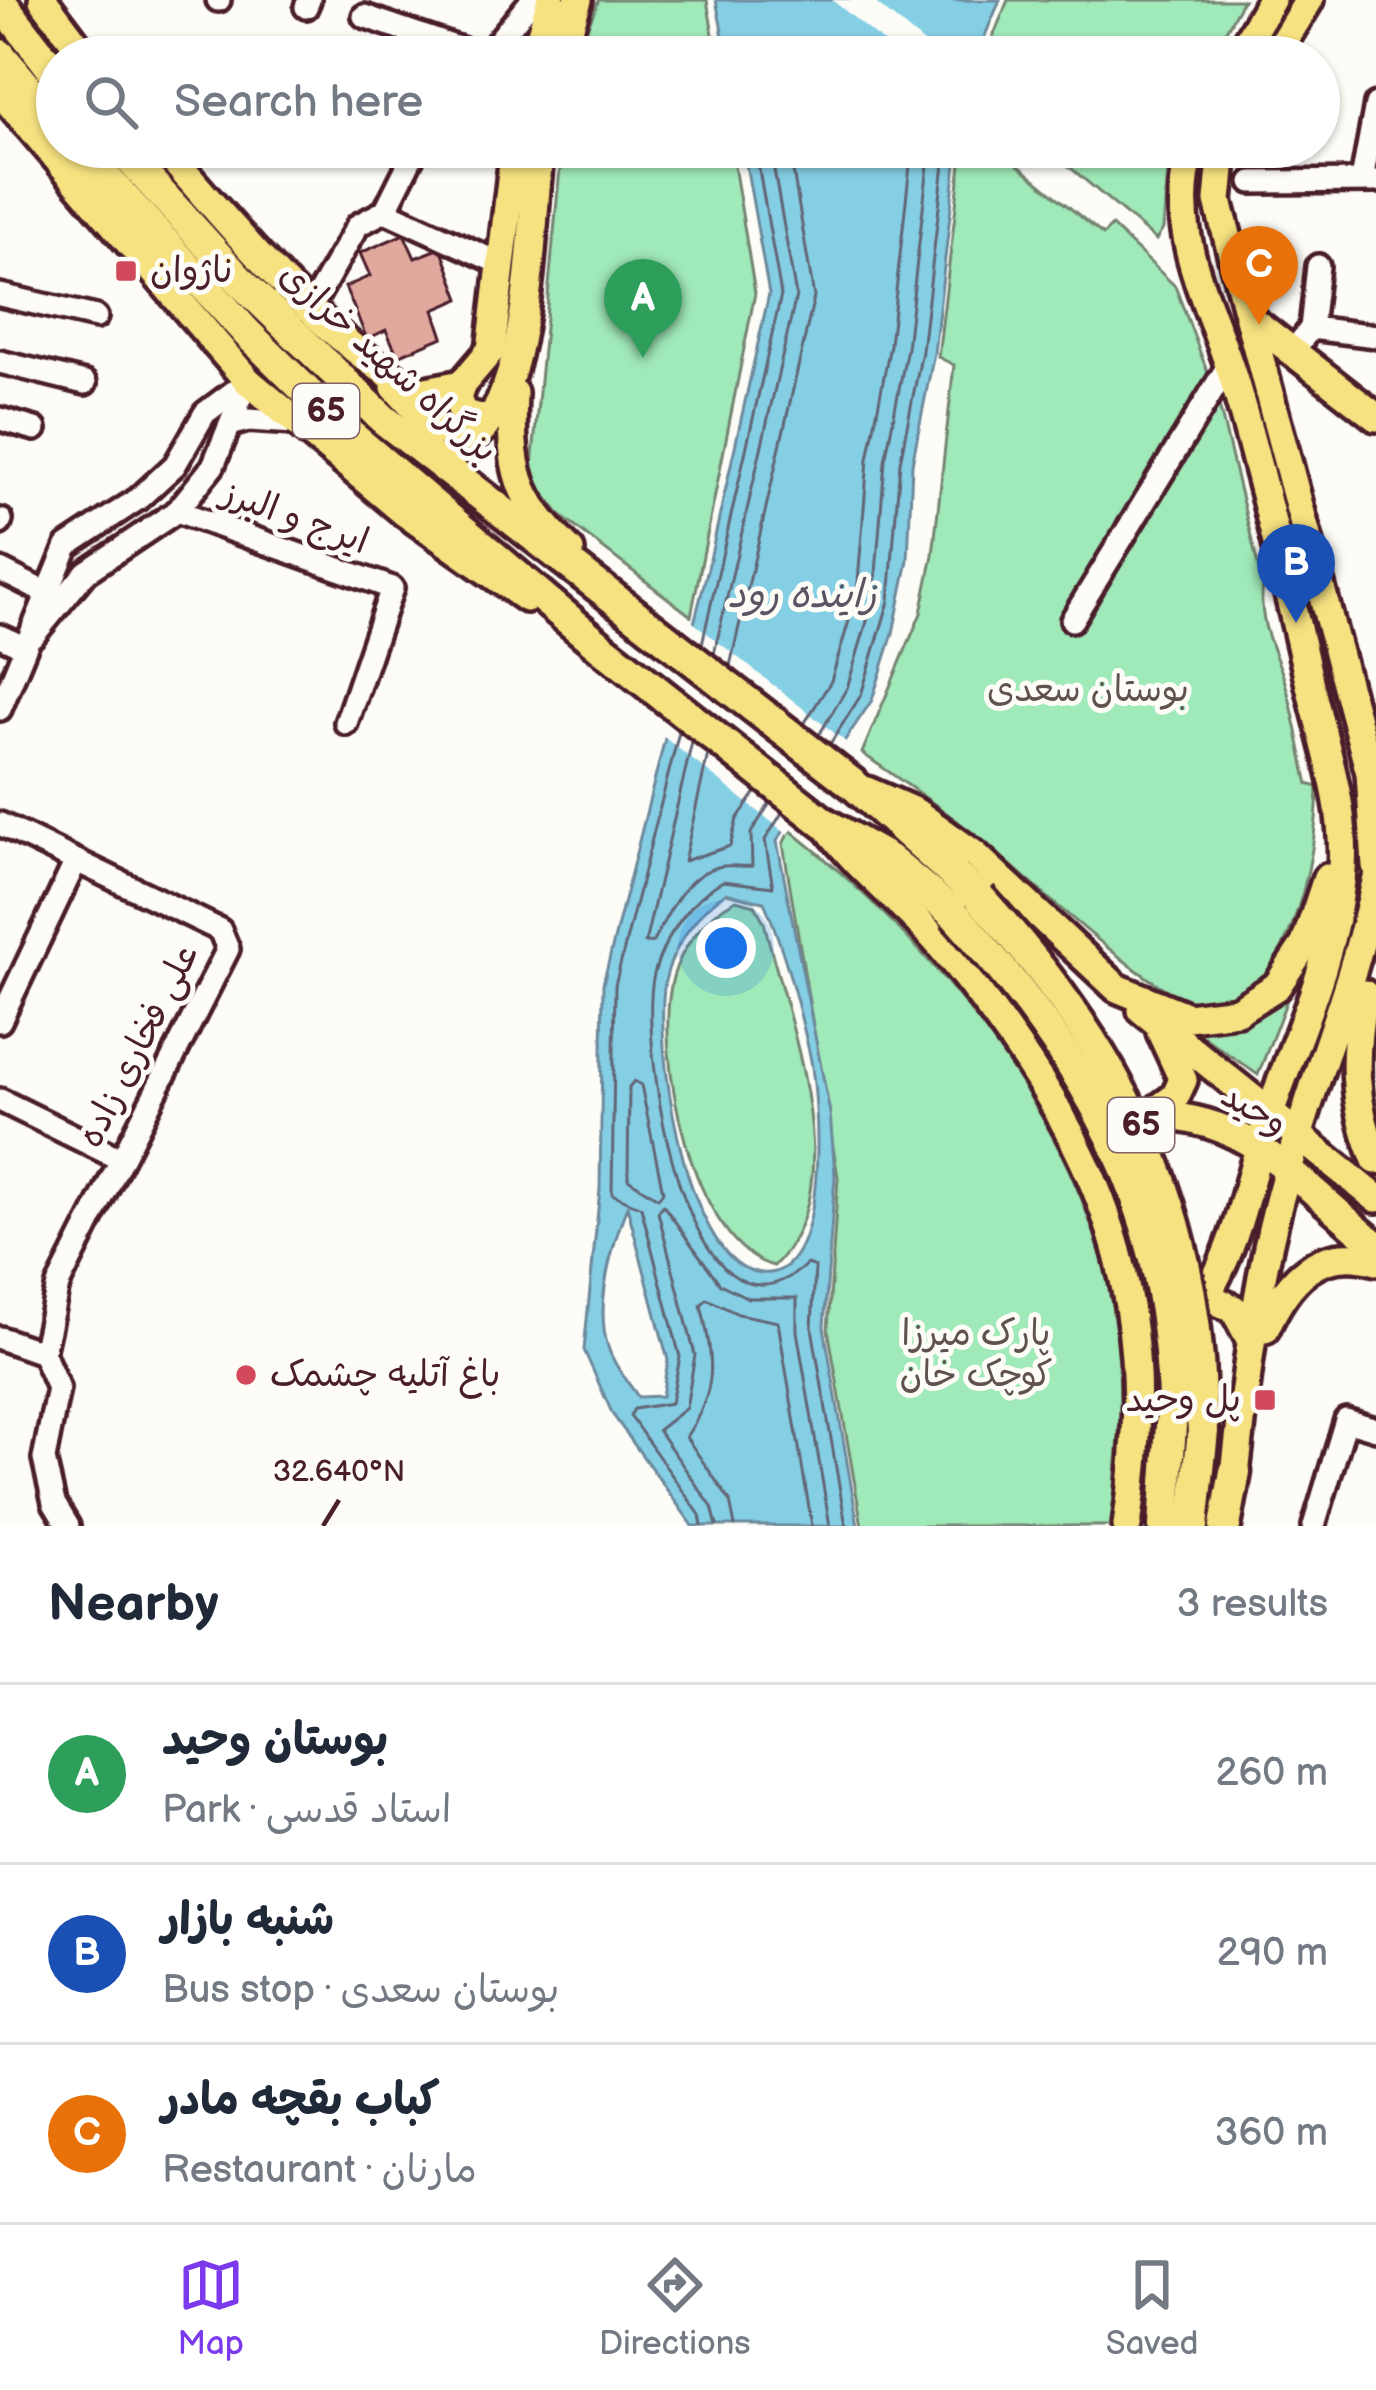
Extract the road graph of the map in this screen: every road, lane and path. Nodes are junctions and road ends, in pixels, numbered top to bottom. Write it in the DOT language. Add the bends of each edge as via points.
graph roads {
  1 [pos="44,0"];
  2 [pos="532,0"];
  3 [pos="550,0"];
  4 [pos="578,0"];
  5 [pos="1271,0"];
  6 [pos="1307,2"];
  7 [pos="3,5"];
  8 [pos="364,16"];
  9 [pos="71,36"];
  10 [pos="423,36"];
  11 [pos="502,36"];
  12 [pos="540,36"];
  13 [pos="567,36"];
  14 [pos="1250,36"];
  15 [pos="1287,36"];
  16 [pos="36,48"];
  17 [pos="0,55"];
  18 [pos="0,73"];
  19 [pos="0,92"];
  20 [pos="36,98"];
  21 [pos="1376,104"];
  22 [pos="36,116"];
  23 [pos="36,134"];
  24 [pos="65,168"];
  25 [pos="81,168"];
  26 [pos="98,168"];
  27 [pos="138,168"];
  28 [pos="181,168"];
  29 [pos="406,168"];
  30 [pos="512,168"];
  31 [pos="538,168"];
  32 [pos="1189,168"];
  33 [pos="1221,168"];
  34 [pos="1369,180"];
  35 [pos="1252,182"];
  36 [pos="385,211"];
  37 [pos="501,264"];
  38 [pos="1318,266"];
  39 [pos="0,295"];
  40 [pos="310,307"];
  41 [pos="96,317"];
  42 [pos="1252,320"];
  43 [pos="1311,328"];
  44 [pos="247,333"];
  45 [pos="1376,336"];
  46 [pos="1262,355"];
  47 [pos="1301,358"];
  48 [pos="372,360"];
  49 [pos="0,362"];
  50 [pos="484,364"];
  51 [pos="1229,364"];
  52 [pos="514,375"];
  53 [pos="248,381"];
  54 [pos="85,383"];
  55 [pos="462,384"];
  56 [pos="500,410"];
  57 [pos="1376,416"];
  58 [pos="0,419"];
  59 [pos="296,423"];
  60 [pos="234,424"];
  61 [pos="35,429"];
  62 [pos="177,511"];
  63 [pos="0,570"];
  64 [pos="44,592"];
  65 [pos="629,609"];
  66 [pos="1072,620"];
  67 [pos="0,636"];
  68 [pos="600,646"];
  69 [pos="24,647"];
  70 [pos="0,709"];
  71 [pos="346,723"];
  72 [pos="1337,784"];
  73 [pos="854,785"];
  74 [pos="824,823"];
  75 [pos="0,824"];
  76 [pos="1376,842"];
  77 [pos="76,861"];
  78 [pos="1376,865"];
  79 [pos="1376,882"];
  80 [pos="968,907"];
  81 [pos="1376,929"];
  82 [pos="1117,988"];
  83 [pos="0,1021"];
  84 [pos="1155,1021"];
  85 [pos="0,1100"];
  86 [pos="1154,1112"];
  87 [pos="1270,1113"];
  88 [pos="1071,1126"];
  89 [pos="1300,1138"];
  90 [pos="1258,1147"];
  91 [pos="118,1158"];
  92 [pos="1376,1160"];
  93 [pos="1288,1173"];
  94 [pos="1376,1198"];
  95 [pos="1376,1245"];
  96 [pos="1376,1261"];
  97 [pos="1206,1296"];
  98 [pos="1130,1318"];
  99 [pos="0,1338"];
  100 [pos="43,1353"];
  101 [pos="1249,1353"];
  102 [pos="1187,1397"];
  103 [pos="1376,1429"];
  104 [pos="1235,1472"];
  105 [pos="68,1526"];
  106 [pos="1127,1526"];
  107 [pos="1164,1526"];
  108 [pos="1193,1526"];
  109 [pos="1227,1526"];
  110 [pos="1314,1526"];
  1 -- 9 [label="main road"];
  2 -- 11 [label="street"];
  3 -- 12 [label="main road"];
  4 -- 13 [label="main road"];
  5 -- 14 [label="main road"];
  6 -- 15 [label="main road"];
  7 -- 16 [label="highway"];
  8 -- 10 [label="street"];
  17 -- 20 [label="highway"];
  18 -- 22 [label="highway"];
  19 -- 23 [label="main road"];
  21 -- 34 [label="street"];
  24 -- 53 [label="main road"];
  25 -- 44 [label="highway" via="222,321"];
  26 -- 44 [label="highway, بزرگراه شهید خرازی / 65"];
  27 -- 65 [label="highway, بزرگراه شهید خرازی / 65" via="383,419"];
  28 -- 40 [label="main road"];
  29 -- 36 [label="street"];
  30 -- 37 [label="main road"];
  31 -- 52 [label="main road"];
  32 -- 51 [label="main road" via="1182,218"];
  33 -- 42 [label="main road" via="1218,201"];
  34 -- 35 [label="street"];
  36 -- 37 [label="street"];
  36 -- 40 [label="street" via="358,225"];
  37 -- 50 [label="main road" via="496,336"];
  38 -- 43 [label="street"];
  39 -- 41 [label="street"];
  40 -- 48 [label="main road"];
  42 -- 46 [label="main road"];
  42 -- 47 [label="main road"];
  43 -- 45 [label="street"];
  43 -- 47 [label="street"];
  44 -- 68 [label="highway, بزرگراه شهید خرازی / 65" via="356,440"];
  46 -- 47 [label="main road"];
  46 -- 51 [label="main road"];
  46 -- 76 [label="main road" via="1370,773"];
  47 -- 57 [label="main road"];
  48 -- 55 [label="main road" via="422,392"];
  48 -- 56 [label="main road" via="446,434 474,437"];
  49 -- 54 [label="street"];
  50 -- 52 [label="main road" via="504,356"];
  50 -- 55 [label="main road"];
  51 -- 66 [label="street"];
  51 -- 72 [label="main road"];
  52 -- 56 [label="main road"];
  52 -- 65 [label="main road" via="519,489 548,530"];
  53 -- 59 [label="main road"];
  53 -- 60 [label="street"];
  53 -- 64 [label="street" via="205,413 175,465 138,499 67,546"];
  55 -- 56 [label="main road" via="463,414 484,419"];
  58 -- 61 [label="street"];
  59 -- 60 [label="street"];
  59 -- 68 [label="main road" via="467,559"];
  60 -- 62 [label="street"];
  62 -- 69 [label="street" via="86,572"];
  62 -- 71 [label="street, ایرج و البرز" via="392,587"];
  63 -- 64 [label="street"];
  64 -- 69 [label="street"];
  65 -- 73 [label="highway, 65"];
  67 -- 69 [label="street"];
  68 -- 74 [label="highway, 65"];
  69 -- 70 [label="street"];
  72 -- 82 [label="main road" via="1325,891 1305,944 1277,986 1213,1018 1162,1009"];
  72 -- 87 [label="main road" via="1342,875 1335,923"];
  73 -- 80 [label="highway, 65"];
  73 -- 82 [label="main road, وحید" via="915,812 975,855"];
  74 -- 80 [label="highway, 65"];
  74 -- 88 [label="main road" via="936,940"];
  75 -- 77 [label="street, علی فخاری زاده"];
  76 -- 78 [label="main road"];
  77 -- 83 [label="street"];
  77 -- 91 [label="street, علی فخاری زاده" via="220,930 228,949"];
  79 -- 89 [label="main road"];
  80 -- 102 [label="highway, 65, bridge" via="1066,1000 1133,1107 1190,1284"];
  81 -- 92 [label="main road" via="1354,1065"];
  82 -- 84 [label="main road, وحید"];
  84 -- 86 [label="main road" via="1183,1080"];
  84 -- 87 [label="main road, وحید"];
  85 -- 91 [label="street"];
  86 -- 88 [label="main road, وحید"];
  86 -- 90 [label="main road, وحید" via="1202,1118"];
  87 -- 89 [label="main road, وحید"];
  87 -- 90 [label="main road"];
  88 -- 98 [label="main road" via="1098,1186"];
  89 -- 93 [label="main road"];
  89 -- 94 [label="main road, وحید"];
  90 -- 93 [label="main road, وحید"];
  90 -- 97 [label="main road" via="1232,1249"];
  91 -- 100 [label="street, علی فخاری زاده" via="58,1285"];
  93 -- 95 [label="main road, وحید"];
  93 -- 101 [label="main road"];
  96 -- 101 [label="main road" via="1336,1256 1304,1269"];
  97 -- 98 [label="main road"];
  97 -- 101 [label="main road" via="1234,1309"];
  98 -- 106 [label="main road" via="1139,1448"];
  99 -- 100 [label="street"];
  100 -- 105 [label="street" via="58,1388 44,1459 53,1503"];
  101 -- 104 [label="main road"];
  102 -- 107 [label="highway, 65"];
  102 -- 108 [label="highway, 65" via="1203,1431"];
  103 -- 110 [label="street" via="1346,1420"];
  104 -- 109 [label="highway"];
}
